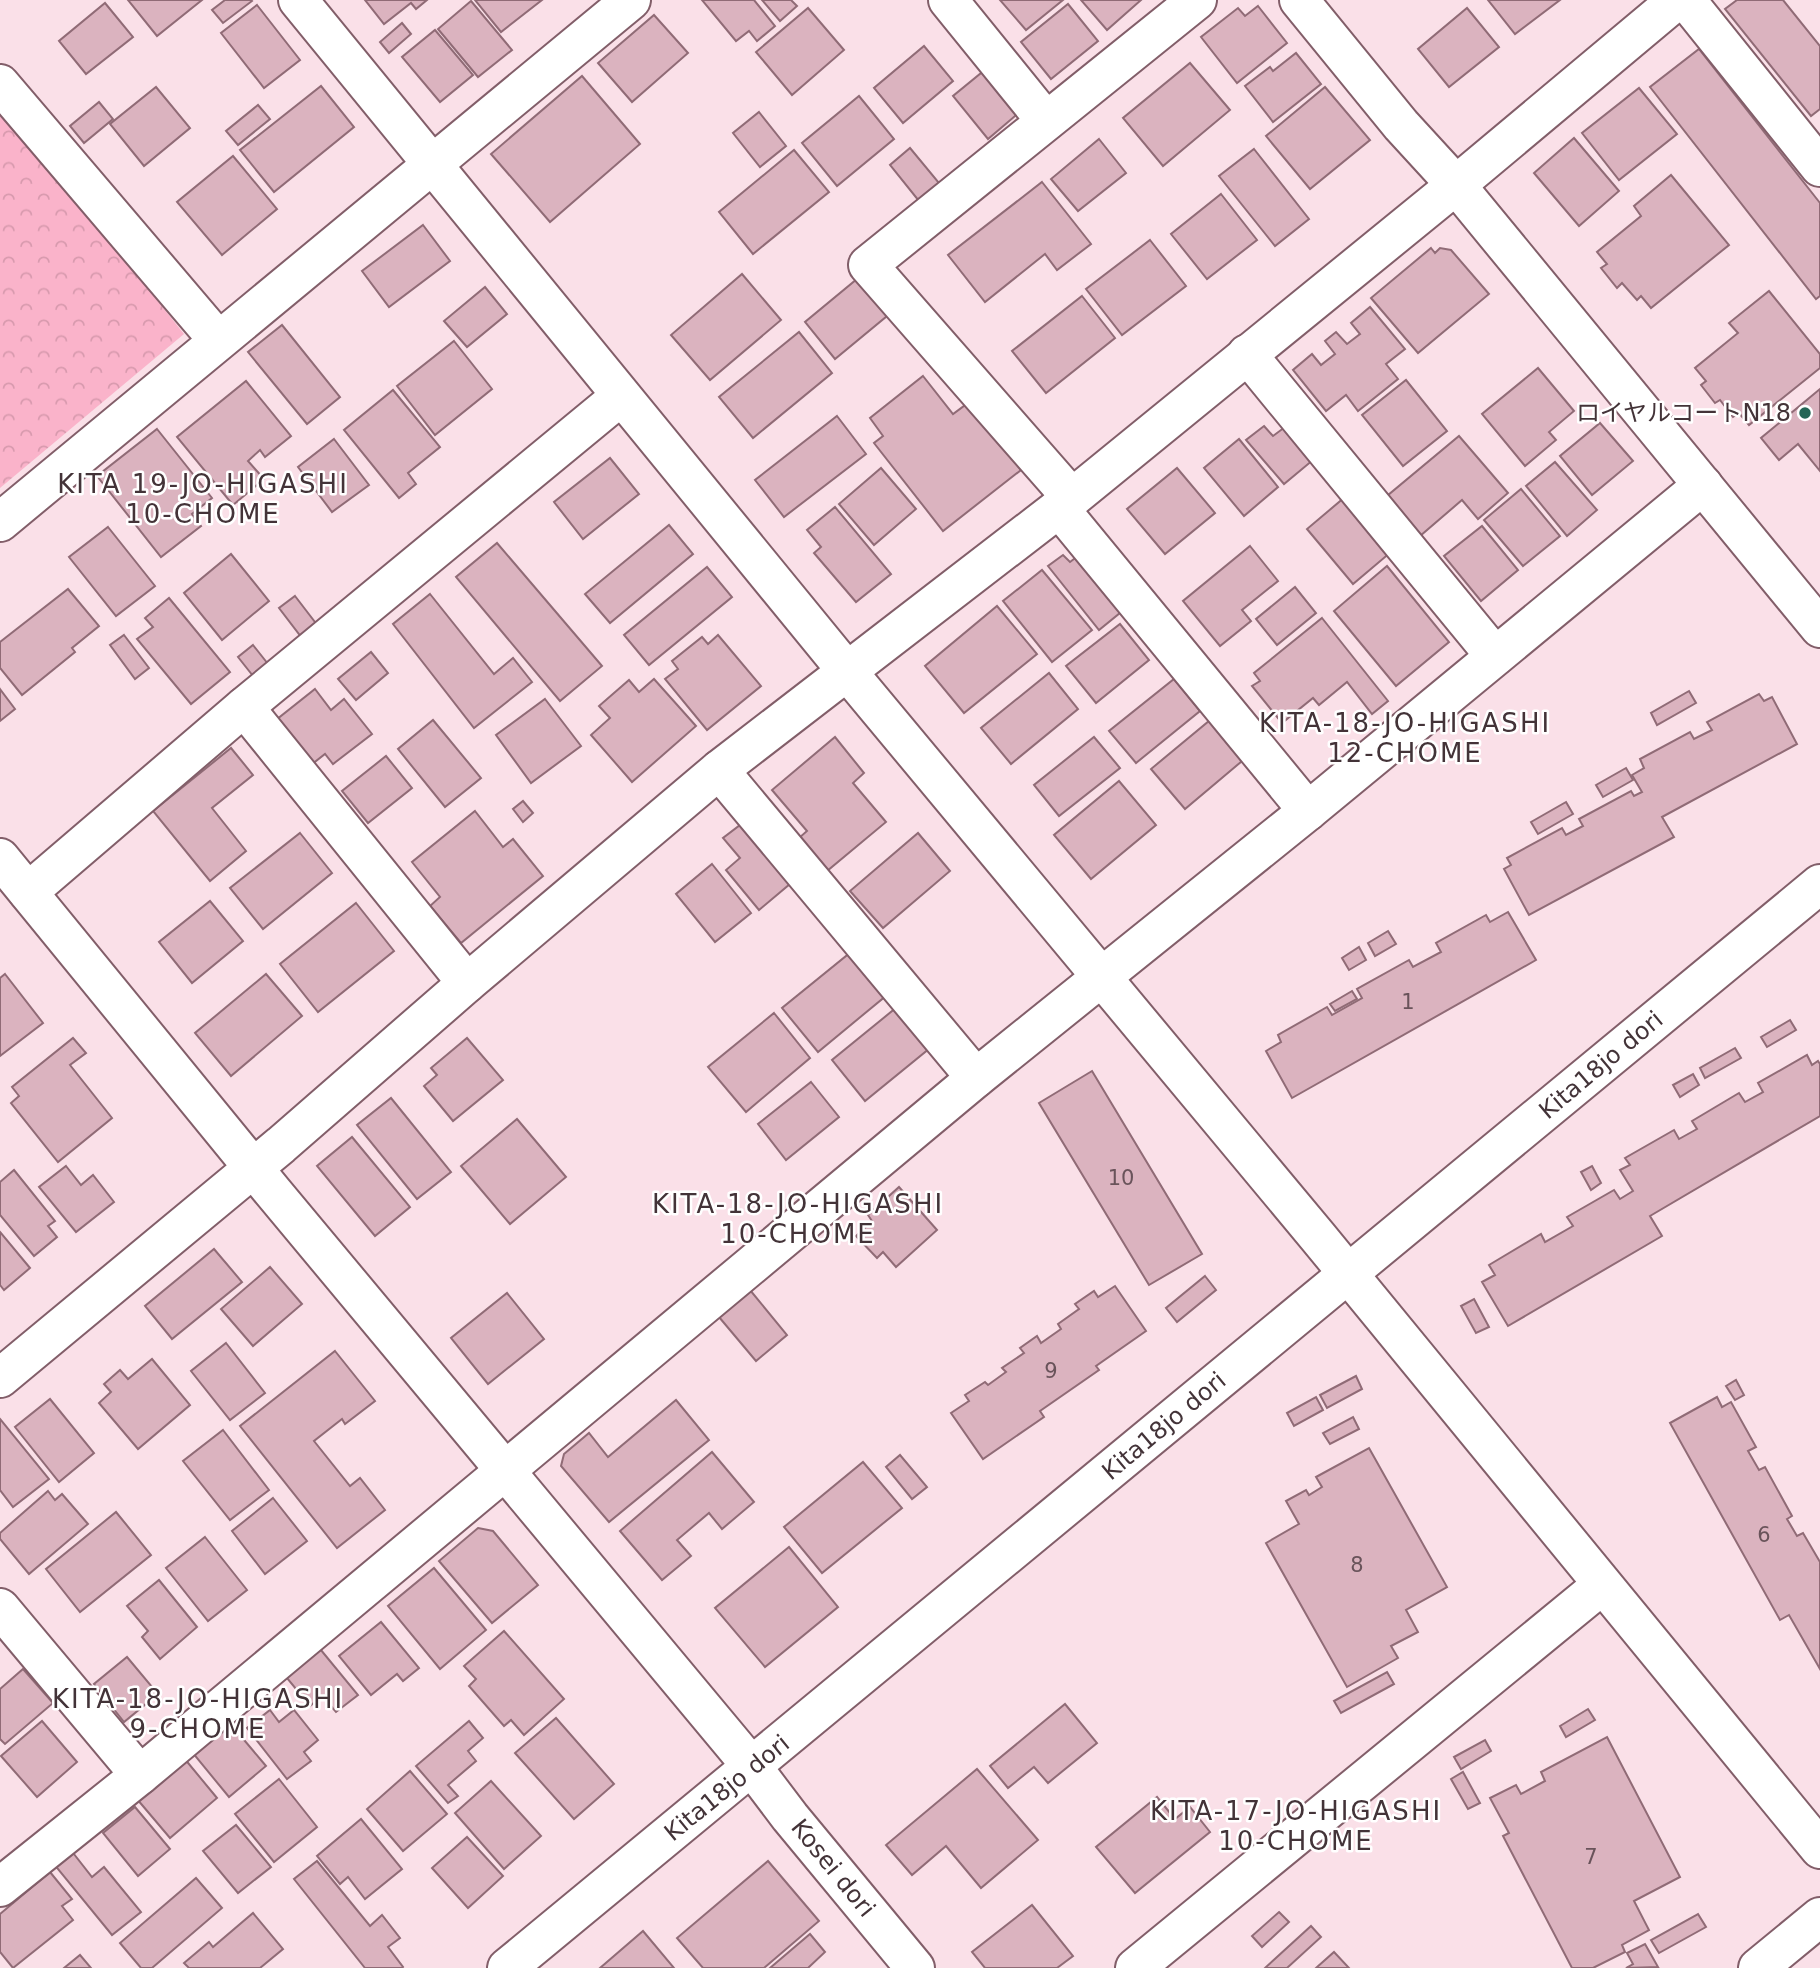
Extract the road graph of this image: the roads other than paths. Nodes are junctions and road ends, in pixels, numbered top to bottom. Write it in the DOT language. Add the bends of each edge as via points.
graph roads {
  1 [pos="298,0"];
  2 [pos="948,0"];
  3 [pos="1197,0"];
  4 [pos="1299,0"];
  5 [pos="1677,0"];
  6 [pos="1686,0"];
  7 [pos="609,7"];
  8 [pos="0,84"];
  9 [pos="1046,121"];
  10 [pos="432,164"];
  11 [pos="1820,167"];
  12 [pos="1456,185"];
  13 [pos="218,340"];
  14 [pos="1247,354"];
  15 [pos="621,396"];
  16 [pos="1703,485"];
  17 [pos="1066,503"];
  18 [pos="0,522"];
  19 [pos="1820,628"];
  20 [pos="1495,656"];
  21 [pos="846,670"];
  22 [pos="244,707"];
  23 [pos="719,770"];
  24 [pos="1308,811"];
  25 [pos="10,876"];
  26 [pos="1820,884"];
  27 [pos="1101,976"];
  28 [pos="467,983"];
  29 [pos="976,1078"];
  30 [pos="254,1167"];
  31 [pos="1348,1273"];
  32 [pos="0,1378"];
  33 [pos="503,1470"];
  34 [pos="1602,1585"];
  35 [pos="0,1608"];
  36 [pos="753,1768"];
  37 [pos="140,1775"];
  38 [pos="1820,1849"];
  39 [pos="0,1887"];
  40 [pos="1820,1917"];
  41 [pos="507,1968"];
  42 [pos="915,1968"];
  43 [pos="1135,1968"];
  44 [pos="1758,1968"];
  1 -- 10 [label="street"];
  2 -- 9 [label="street"];
  3 -- 9 [label="street"];
  4 -- 12 [label="street"];
  5 -- 12 [label="street"];
  6 -- 11 [label="street"];
  7 -- 10 [label="street"];
  8 -- 13 [label="street"];
  9 -- 17 [label="street" via="868,265"];
  10 -- 13 [label="street"];
  10 -- 15 [label="street"];
  12 -- 14 [label="street"];
  12 -- 16 [label="street"];
  13 -- 18 [label="street"];
  14 -- 17 [label="street"];
  14 -- 20 [label="street"];
  15 -- 21 [label="street"];
  15 -- 22 [label="street"];
  16 -- 19 [label="street"];
  16 -- 20 [label="street"];
  17 -- 21 [label="street"];
  17 -- 24 [label="street"];
  20 -- 24 [label="street"];
  21 -- 23 [label="street"];
  21 -- 27 [label="street"];
  22 -- 25 [label="street"];
  22 -- 28 [label="street"];
  23 -- 28 [label="street"];
  23 -- 29 [label="street"];
  24 -- 27 [label="street"];
  25 -- 30 [label="street, Kosei dori"];
  26 -- 31 [label="street, Kita18jo dori"];
  27 -- 29 [label="street"];
  27 -- 31 [label="street"];
  28 -- 30 [label="street"];
  29 -- 33 [label="street"];
  30 -- 32 [label="street"];
  30 -- 33 [label="street, Kosei dori"];
  31 -- 34 [label="street"];
  31 -- 36 [label="street, Kita18jo dori"];
  33 -- 36 [label="street, Kosei dori"];
  33 -- 37 [label="street"];
  34 -- 38 [label="street"];
  34 -- 43 [label="street"];
  35 -- 37 [label="street"];
  36 -- 41 [label="street, Kita18jo dori"];
  36 -- 42 [label="street, Kosei dori"];
  37 -- 39 [label="street"];
  40 -- 44 [label="street"];
}
